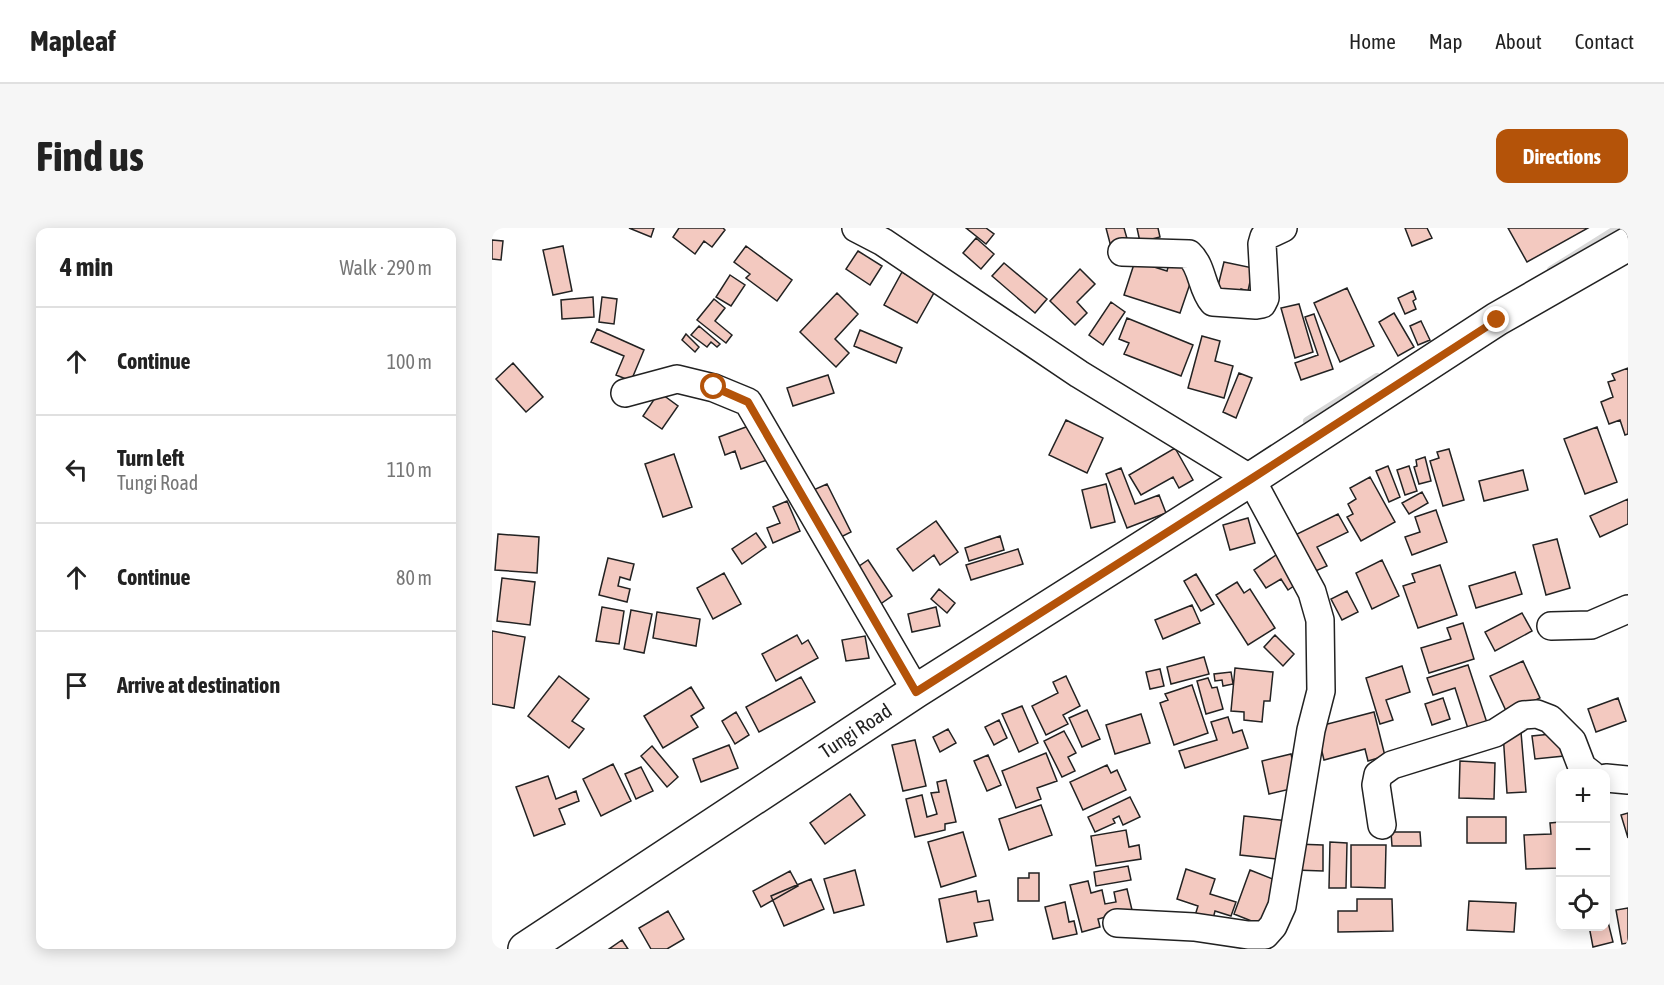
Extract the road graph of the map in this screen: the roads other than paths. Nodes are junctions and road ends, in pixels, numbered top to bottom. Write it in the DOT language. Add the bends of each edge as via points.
graph roads {
  1 [pos="856,228"];
  2 [pos="1283,228"];
  3 [pos="1628,244"];
  4 [pos="1122,252"];
  5 [pos="625,393"];
  6 [pos="1251,479"];
  7 [pos="1628,609"];
  8 [pos="1551,626"];
  9 [pos="916,692"];
  10 [pos="1585,769"];
  11 [pos="1610,778"];
  12 [pos="1628,780"];
  13 [pos="1382,825"];
  14 [pos="1117,923"];
  15 [pos="525,949"];
  1 -- 6 [label="street" via="883,242 1079,374"];
  2 -- 4 [label="street" via="1264,237 1265,298 1256,305 1213,302 1190,254"];
  3 -- 6 [label="main road, Tungi Road" via="1497,320"];
  5 -- 9 [label="street" via="677,379 714,387 748,402"];
  6 -- 9 [label="main road, Tungi Road"];
  6 -- 14 [label="street" via="1312,592 1320,620 1321,691 1282,906 1265,935"];
  7 -- 8 [label="street" via="1591,625"];
  9 -- 15 [label="main road, Tungi Road"];
  10 -- 13 [label="street" via="1572,741 1550,719 1537,714 1523,715 1495,733 1392,765 1378,775"];
  11 -- 12 [label="street"];
}
